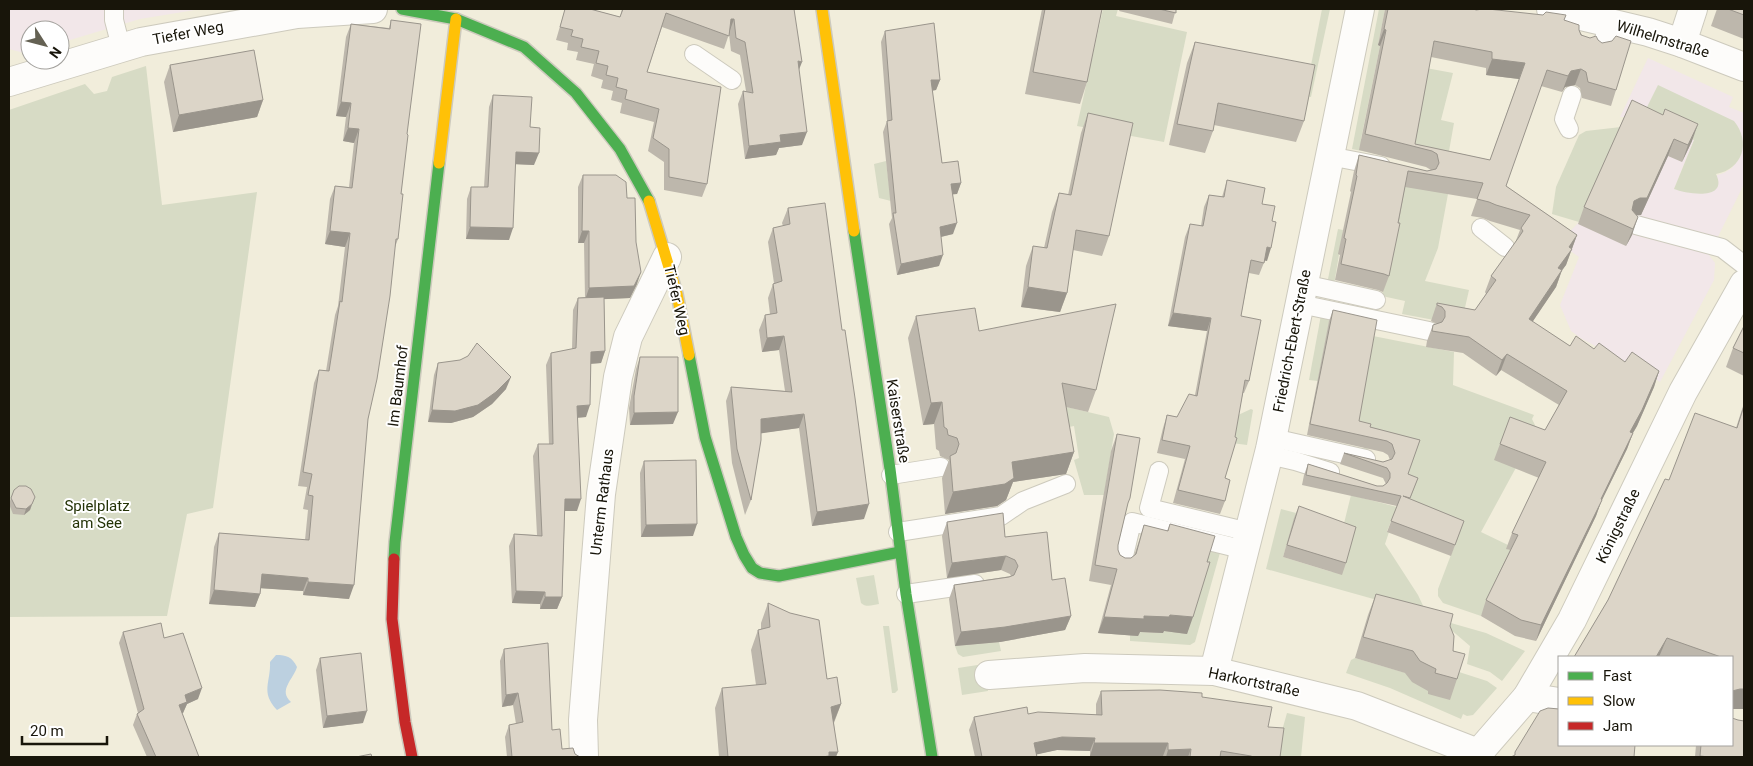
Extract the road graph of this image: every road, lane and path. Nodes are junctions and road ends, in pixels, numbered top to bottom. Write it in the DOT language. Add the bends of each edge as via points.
graph roads {
  1 [pos="114,9"];
  2 [pos="373,9"];
  3 [pos="402,9"];
  4 [pos="822,9"];
  5 [pos="1360,9"];
  6 [pos="1551,9"];
  7 [pos="1693,9"];
  8 [pos="298,11"];
  9 [pos="456,20"];
  10 [pos="1596,26"];
  11 [pos="1682,42"];
  12 [pos="122,48"];
  13 [pos="1600,49"];
  14 [pos="694,54"];
  15 [pos="1744,67"];
  16 [pos="732,80"];
  17 [pos="9,82"];
  18 [pos="1572,95"];
  19 [pos="1569,129"];
  20 [pos="1329,156"];
  21 [pos="1394,169"];
  22 [pos="1636,225"];
  23 [pos="1481,228"];
  24 [pos="1505,247"];
  25 [pos="666,257"];
  26 [pos="1744,265"];
  27 [pos="1744,284"];
  28 [pos="1302,294"];
  29 [pos="1376,300"];
  30 [pos="1429,331"];
  31 [pos="1271,447"];
  32 [pos="1382,462"];
  33 [pos="941,467"];
  34 [pos="1158,471"];
  35 [pos="891,475"];
  36 [pos="1349,478"];
  37 [pos="1066,484"];
  38 [pos="898,532"];
  39 [pos="1247,541"];
  40 [pos="900,552"];
  41 [pos="1122,564"];
  42 [pos="993,582"];
  43 [pos="906,594"];
  44 [pos="1214,671"];
  45 [pos="989,676"];
  46 [pos="1527,697"];
  47 [pos="1558,702"];
  48 [pos="1477,755"];
  49 [pos="412,757"];
  50 [pos="584,757"];
  51 [pos="932,757"];
  1 -- 12 [label="lane"];
  2 -- 8 [label="street, Tiefer Weg"];
  3 -- 9 [label="street, Tiefer Weg"];
  4 -- 35 [label="street, Kaiserstraße"];
  5 -- 20 [label="street, Friedrich-Ebert-Straße"];
  6 -- 10 [label="street, Wilhelmstraße"];
  7 -- 11 [label="street"];
  8 -- 12 [label="street, Tiefer Weg"];
  9 -- 25 [label="street, Tiefer Weg" via="524,47 576,93 625,157 651,205"];
  9 -- 49 [label="street, Im Baumhof" via="395,542 392,619"];
  10 -- 11 [label="street, Wilhelmstraße"];
  10 -- 13 [label="lane"];
  11 -- 15 [label="street, Wilhelmstraße"];
  12 -- 17 [label="street, Tiefer Weg"];
  14 -- 16 [label="lane"];
  18 -- 19 [label="lane" via="1564,119"];
  20 -- 21 [label="lane"];
  20 -- 28 [label="street, Friedrich-Ebert-Straße"];
  22 -- 26 [label="lane" via="1722,248"];
  23 -- 24 [label="lane"];
  25 -- 40 [label="street, Tiefer Weg" via="677,294 705,437 736,537 754,570 779,576"];
  25 -- 50 [label="street, Unterm Rathaus" via="628,337 618,377 600,504 583,720"];
  27 -- 46 [label="street, Königstraße" via="1683,392 1572,620"];
  28 -- 29 [label="lane"];
  28 -- 30 [label="lane"];
  28 -- 31 [label="street, Friedrich-Ebert-Straße"];
  31 -- 32 [label="lane"];
  31 -- 36 [label="lane" via="1295,461"];
  31 -- 39 [label="street, Friedrich-Ebert-Straße"];
  33 -- 35 [label="lane"];
  34 -- 39 [label="lane" via="1150,508"];
  35 -- 38 [label="street, Kaiserstraße"];
  37 -- 38 [label="lane" via="1023,501 1002,516"];
  38 -- 40 [label="street, Kaiserstraße"];
  39 -- 41 [label="lane" via="1132,522"];
  39 -- 44 [label="street, Friedrich-Ebert-Straße"];
  40 -- 43 [label="street, Kaiserstraße"];
  42 -- 43 [label="lane"];
  43 -- 51 [label="street, Kaiserstraße"];
  44 -- 45 [label="street, Harkortstraße" via="1085,668"];
  44 -- 48 [label="street, Harkortstraße" via="1357,706"];
  46 -- 47 [label="street"];
  46 -- 48 [label="street, Königstraße"];
}
